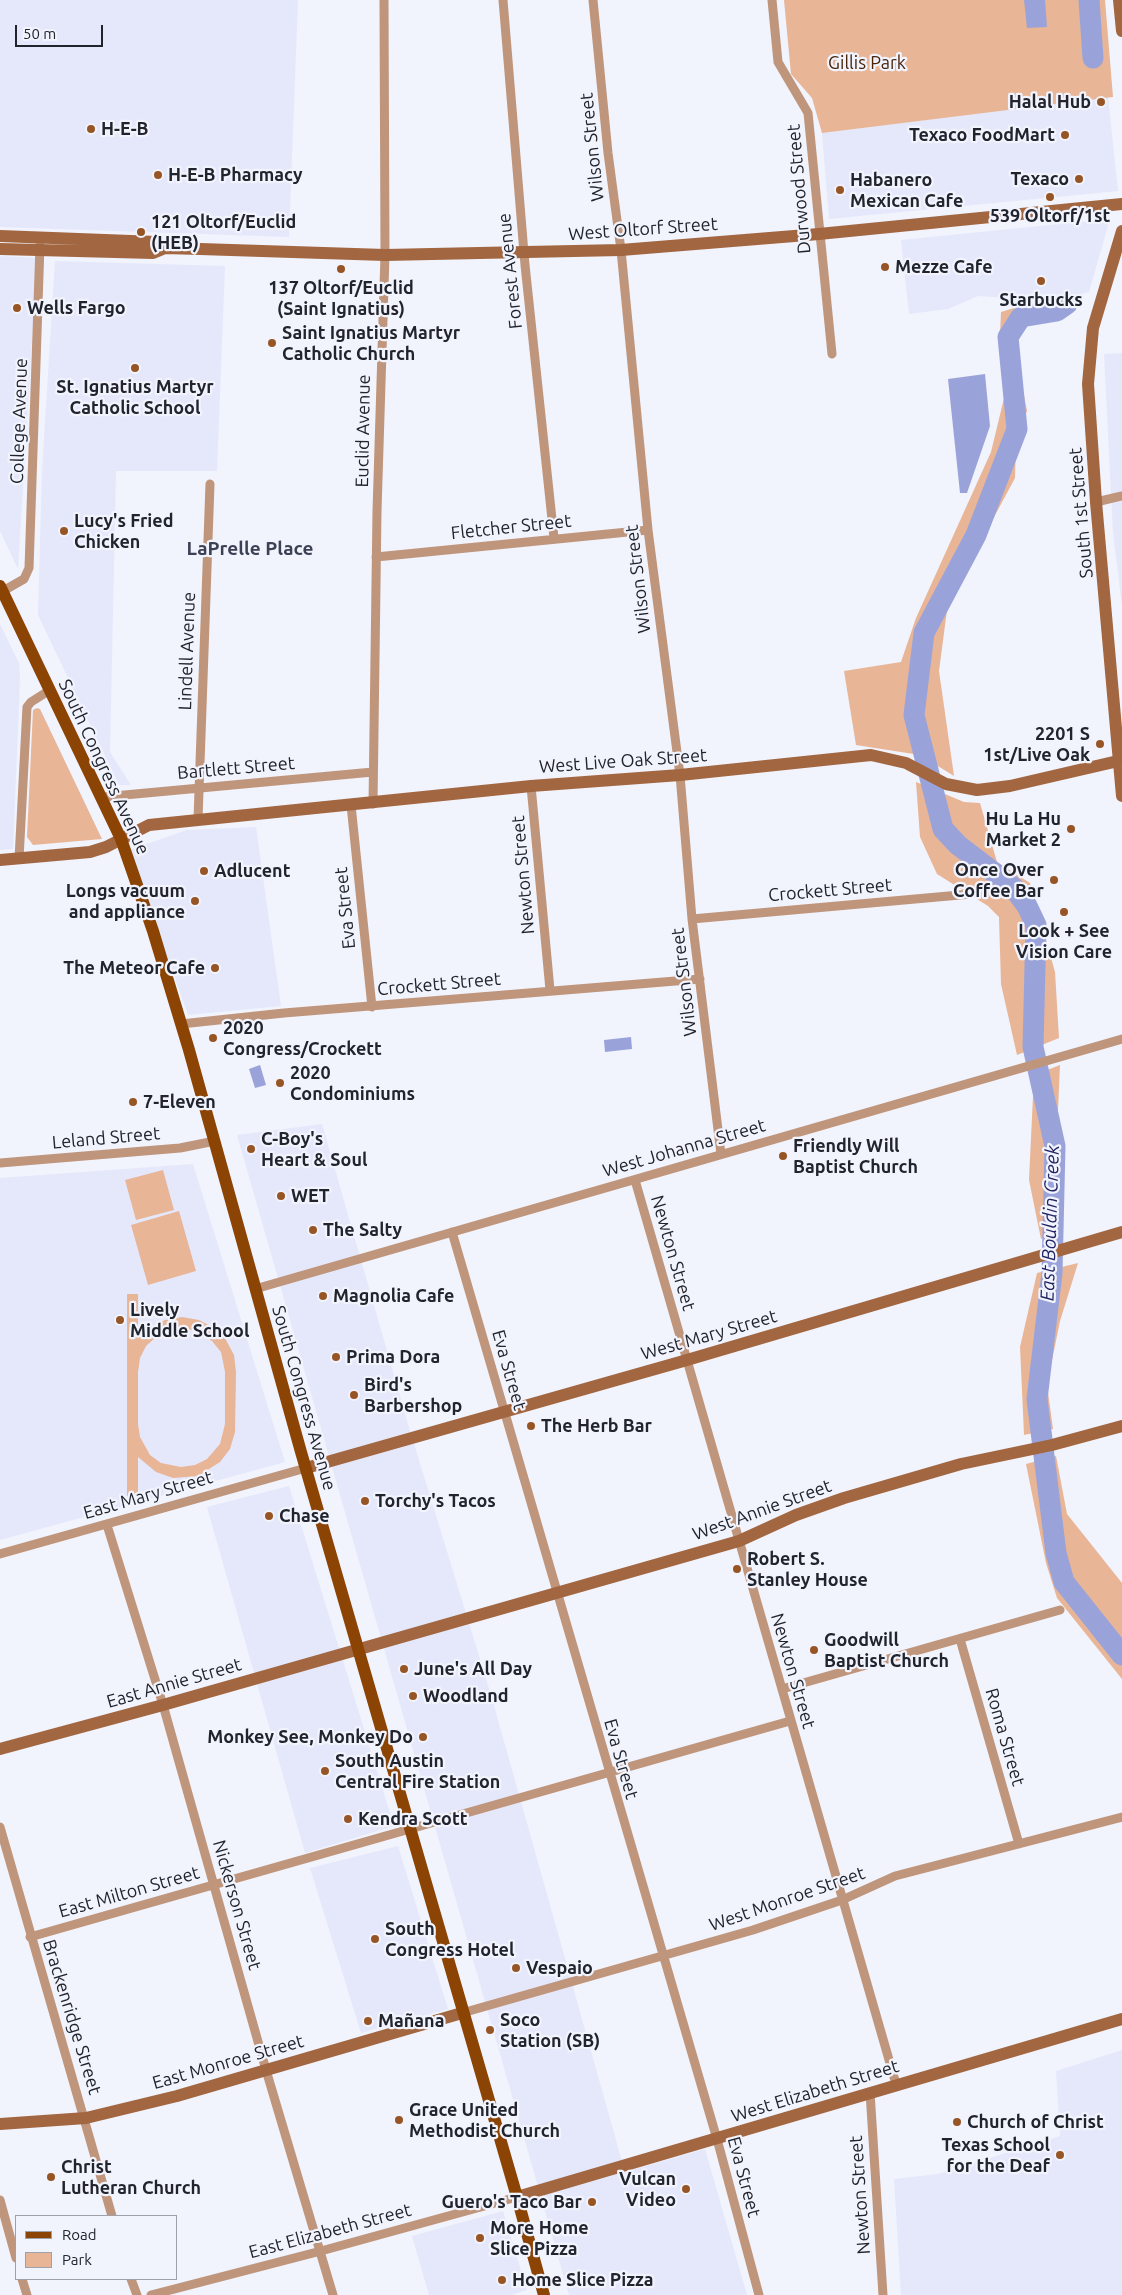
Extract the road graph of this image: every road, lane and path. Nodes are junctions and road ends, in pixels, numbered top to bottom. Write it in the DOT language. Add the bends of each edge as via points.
graph roads {
  1 [pos="384,0"];
  2 [pos="503,0"];
  3 [pos="593,0"];
  4 [pos="772,0"];
  5 [pos="1119,0"];
  6 [pos="1122,31"];
  7 [pos="1122,204"];
  8 [pos="1122,231"];
  9 [pos="819,234"];
  10 [pos="0,236"];
  11 [pos="40,244"];
  12 [pos="0,249"];
  13 [pos="621,250"];
  14 [pos="524,253"];
  15 [pos="385,255"];
  16 [pos="832,354"];
  17 [pos="210,484"];
  18 [pos="1122,496"];
  19 [pos="1096,502"];
  20 [pos="648,530"];
  21 [pos="554,538"];
  22 [pos="376,557"];
  23 [pos="1,588"];
  24 [pos="50,690"];
  25 [pos="1121,760"];
  26 [pos="373,772"];
  27 [pos="680,776"];
  28 [pos="531,786"];
  29 [pos="198,788"];
  30 [pos="1122,796"];
  31 [pos="102,797"];
  32 [pos="373,804"];
  33 [pos="351,805"];
  34 [pos="198,819"];
  35 [pos="121,838"];
  36 [pos="19,859"];
  37 [pos="0,860"];
  38 [pos="971,894"];
  39 [pos="692,918"];
  40 [pos="700,979"];
  41 [pos="550,990"];
  42 [pos="372,1007"];
  43 [pos="180,1024"];
  44 [pos="1122,1039"];
  45 [pos="215,1141"];
  46 [pos="721,1154"];
  47 [pos="0,1163"];
  48 [pos="635,1180"];
  49 [pos="452,1232"];
  50 [pos="1122,1232"];
  51 [pos="255,1288"];
  52 [pos="687,1360"];
  53 [pos="505,1411"];
  54 [pos="1122,1426"];
  55 [pos="306,1468"];
  56 [pos="107,1525"];
  57 [pos="739,1541"];
  58 [pos="0,1554"];
  59 [pos="557,1593"];
  60 [pos="1060,1610"];
  61 [pos="960,1639"];
  62 [pos="358,1651"];
  63 [pos="782,1689"];
  64 [pos="163,1705"];
  65 [pos="790,1722"];
  66 [pos="0,1749"];
  67 [pos="609,1773"];
  68 [pos="1122,1817"];
  69 [pos="0,1827"];
  70 [pos="410,1830"];
  71 [pos="1019,1844"];
  72 [pos="215,1885"];
  73 [pos="842,1900"];
  74 [pos="30,1937"];
  75 [pos="662,1957"];
  76 [pos="462,2013"];
  77 [pos="1122,2019"];
  78 [pos="266,2070"];
  79 [pos="896,2084"];
  80 [pos="870,2092"];
  81 [pos="86,2118"];
  82 [pos="0,2124"];
  83 [pos="717,2139"];
  84 [pos="517,2197"];
  85 [pos="0,2200"];
  86 [pos="112,2215"];
  87 [pos="321,2252"];
  88 [pos="15,2254"];
  89 [pos="22,2280"];
  90 [pos="131,2280"];
  91 [pos="26,2295"];
  92 [pos="137,2295"];
  93 [pos="151,2295"];
  94 [pos="333,2295"];
  95 [pos="544,2295"];
  96 [pos="758,2295"];
  97 [pos="883,2295"];
  1 -- 15 [label="street, Euclid Avenue"];
  2 -- 14 [label="street, Forest Avenue"];
  3 -- 13 [label="street, Wilson Street"];
  4 -- 9 [label="street, Durwood Street" via="778,62 808,113"];
  5 -- 6 [label="street"];
  7 -- 9 [label="street, West Oltorf Street"];
  8 -- 19 [label="street, South 1st Street" via="1093,328 1090,358 1088,384"];
  9 -- 13 [label="street, West Oltorf Street"];
  9 -- 16 [label="street, Durwood Street"];
  10 -- 11 [label="street, West Oltorf Street"];
  11 -- 12 [label="street, West Oltorf Street"];
  11 -- 15 [label="street, West Oltorf Street" via="157,242 165,248"];
  11 -- 23 [label="street, College Avenue" via="30,562 24,579"];
  13 -- 14 [label="street, West Oltorf Street"];
  13 -- 20 [label="street, Wilson Street"];
  14 -- 15 [label="street, West Oltorf Street"];
  14 -- 21 [label="street, Forest Avenue"];
  15 -- 22 [label="street, Euclid Avenue"];
  17 -- 29 [label="street, Lindell Avenue"];
  18 -- 19 [label="street"];
  19 -- 25 [label="street, South 1st Street"];
  20 -- 21 [label="street, Fletcher Street"];
  20 -- 27 [label="street, Wilson Street"];
  21 -- 22 [label="street, Fletcher Street"];
  22 -- 26 [label="street, Euclid Avenue"];
  23 -- 24 [label="main road, South Congress Avenue"];
  24 -- 31 [label="main road, South Congress Avenue"];
  24 -- 36 [label="street" via="27,708"];
  25 -- 27 [label="street, West Live Oak Street" via="977,790 946,784 906,763 871,755"];
  25 -- 30 [label="street, South 1st Street"];
  26 -- 29 [label="street, Bartlett Street"];
  26 -- 32 [label="street, Euclid Avenue"];
  27 -- 28 [label="street, West Live Oak Street"];
  27 -- 39 [label="street, Wilson Street"];
  28 -- 32 [label="street, West Live Oak Street"];
  28 -- 41 [label="street, Newton Street"];
  29 -- 31 [label="street, Bartlett Street"];
  29 -- 34 [label="street, Lindell Avenue"];
  31 -- 35 [label="main road, South Congress Avenue"];
  32 -- 33 [label="street, West Live Oak Street"];
  33 -- 34 [label="street, West Live Oak Street"];
  33 -- 42 [label="street, Eva Street"];
  34 -- 35 [label="street, West Live Oak Street" via="150,825"];
  35 -- 36 [label="street, West Live Oak Street" via="90,852"];
  35 -- 43 [label="main road, South Congress Avenue"];
  36 -- 37 [label="street, West Live Oak Street"];
  38 -- 39 [label="street, Crockett Street"];
  39 -- 40 [label="street, Wilson Street"];
  40 -- 41 [label="street, Crockett Street"];
  40 -- 46 [label="street, Wilson Street"];
  41 -- 42 [label="street, Crockett Street"];
  42 -- 43 [label="street, Crockett Street"];
  43 -- 45 [label="main road, South Congress Avenue"];
  44 -- 46 [label="street, West Johanna Street"];
  45 -- 47 [label="street, Leland Street" via="180,1148"];
  45 -- 51 [label="main road, South Congress Avenue"];
  46 -- 48 [label="street, West Johanna Street"];
  48 -- 49 [label="street, West Johanna Street"];
  48 -- 52 [label="street, Newton Street"];
  49 -- 51 [label="street, West Johanna Street"];
  49 -- 53 [label="street, Eva Street"];
  50 -- 52 [label="street, West Mary Street"];
  51 -- 55 [label="main road, South Congress Avenue"];
  52 -- 53 [label="street, West Mary Street"];
  52 -- 57 [label="street, Newton Street"];
  53 -- 55 [label="street, West Mary Street"];
  53 -- 59 [label="street, Eva Street"];
  54 -- 57 [label="street, West Annie Street" via="961,1464 844,1498"];
  55 -- 56 [label="street, East Mary Street"];
  55 -- 62 [label="main road, South Congress Avenue"];
  56 -- 58 [label="street, East Mary Street"];
  56 -- 64 [label="street, Nickerson Street"];
  57 -- 59 [label="street, West Annie Street"];
  57 -- 63 [label="street, Newton Street"];
  59 -- 62 [label="street, West Annie Street"];
  59 -- 67 [label="street, Eva Street"];
  60 -- 61 [label="street"];
  61 -- 63 [label="street"];
  61 -- 71 [label="street, Roma Street"];
  62 -- 64 [label="street, East Annie Street"];
  62 -- 70 [label="main road, South Congress Avenue"];
  63 -- 65 [label="street, Newton Street"];
  64 -- 66 [label="street, East Annie Street"];
  64 -- 72 [label="street, Nickerson Street"];
  65 -- 67 [label="street, East Milton Street"];
  65 -- 73 [label="street, Newton Street"];
  67 -- 70 [label="street, East Milton Street"];
  67 -- 75 [label="street, Eva Street"];
  68 -- 71 [label="street, West Monroe Street"];
  69 -- 74 [label="street, Brackenridge Street"];
  70 -- 72 [label="street, East Milton Street"];
  70 -- 76 [label="main road, South Congress Avenue"];
  71 -- 73 [label="street, West Monroe Street" via="895,1876"];
  72 -- 74 [label="street, East Milton Street"];
  72 -- 78 [label="street, Nickerson Street"];
  73 -- 75 [label="street, West Monroe Street"];
  73 -- 79 [label="street, Newton Street"];
  74 -- 81 [label="street, Brackenridge Street"];
  75 -- 76 [label="street, West Monroe Street"];
  75 -- 83 [label="street, Eva Street"];
  76 -- 78 [label="street, East Monroe Street"];
  76 -- 84 [label="main road, South Congress Avenue"];
  77 -- 79 [label="street, West Elizabeth Street"];
  78 -- 81 [label="street, East Monroe Street"];
  78 -- 87 [label="street, Nickerson Street"];
  79 -- 80 [label="street, West Elizabeth Street"];
  80 -- 83 [label="street, West Elizabeth Street"];
  80 -- 97 [label="street, Newton Street"];
  81 -- 82 [label="street, East Monroe Street"];
  81 -- 86 [label="street, Brackenridge Street"];
  83 -- 84 [label="street, West Elizabeth Street"];
  83 -- 96 [label="street, Eva Street"];
  84 -- 87 [label="street, East Elizabeth Street"];
  84 -- 95 [label="main road, South Congress Avenue"];
  85 -- 88 [label="street"];
  87 -- 93 [label="street, East Elizabeth Street"];
  87 -- 94 [label="street, Nickerson Street"];
  89 -- 91 [label="street"];
  90 -- 92 [label="street"];
}
